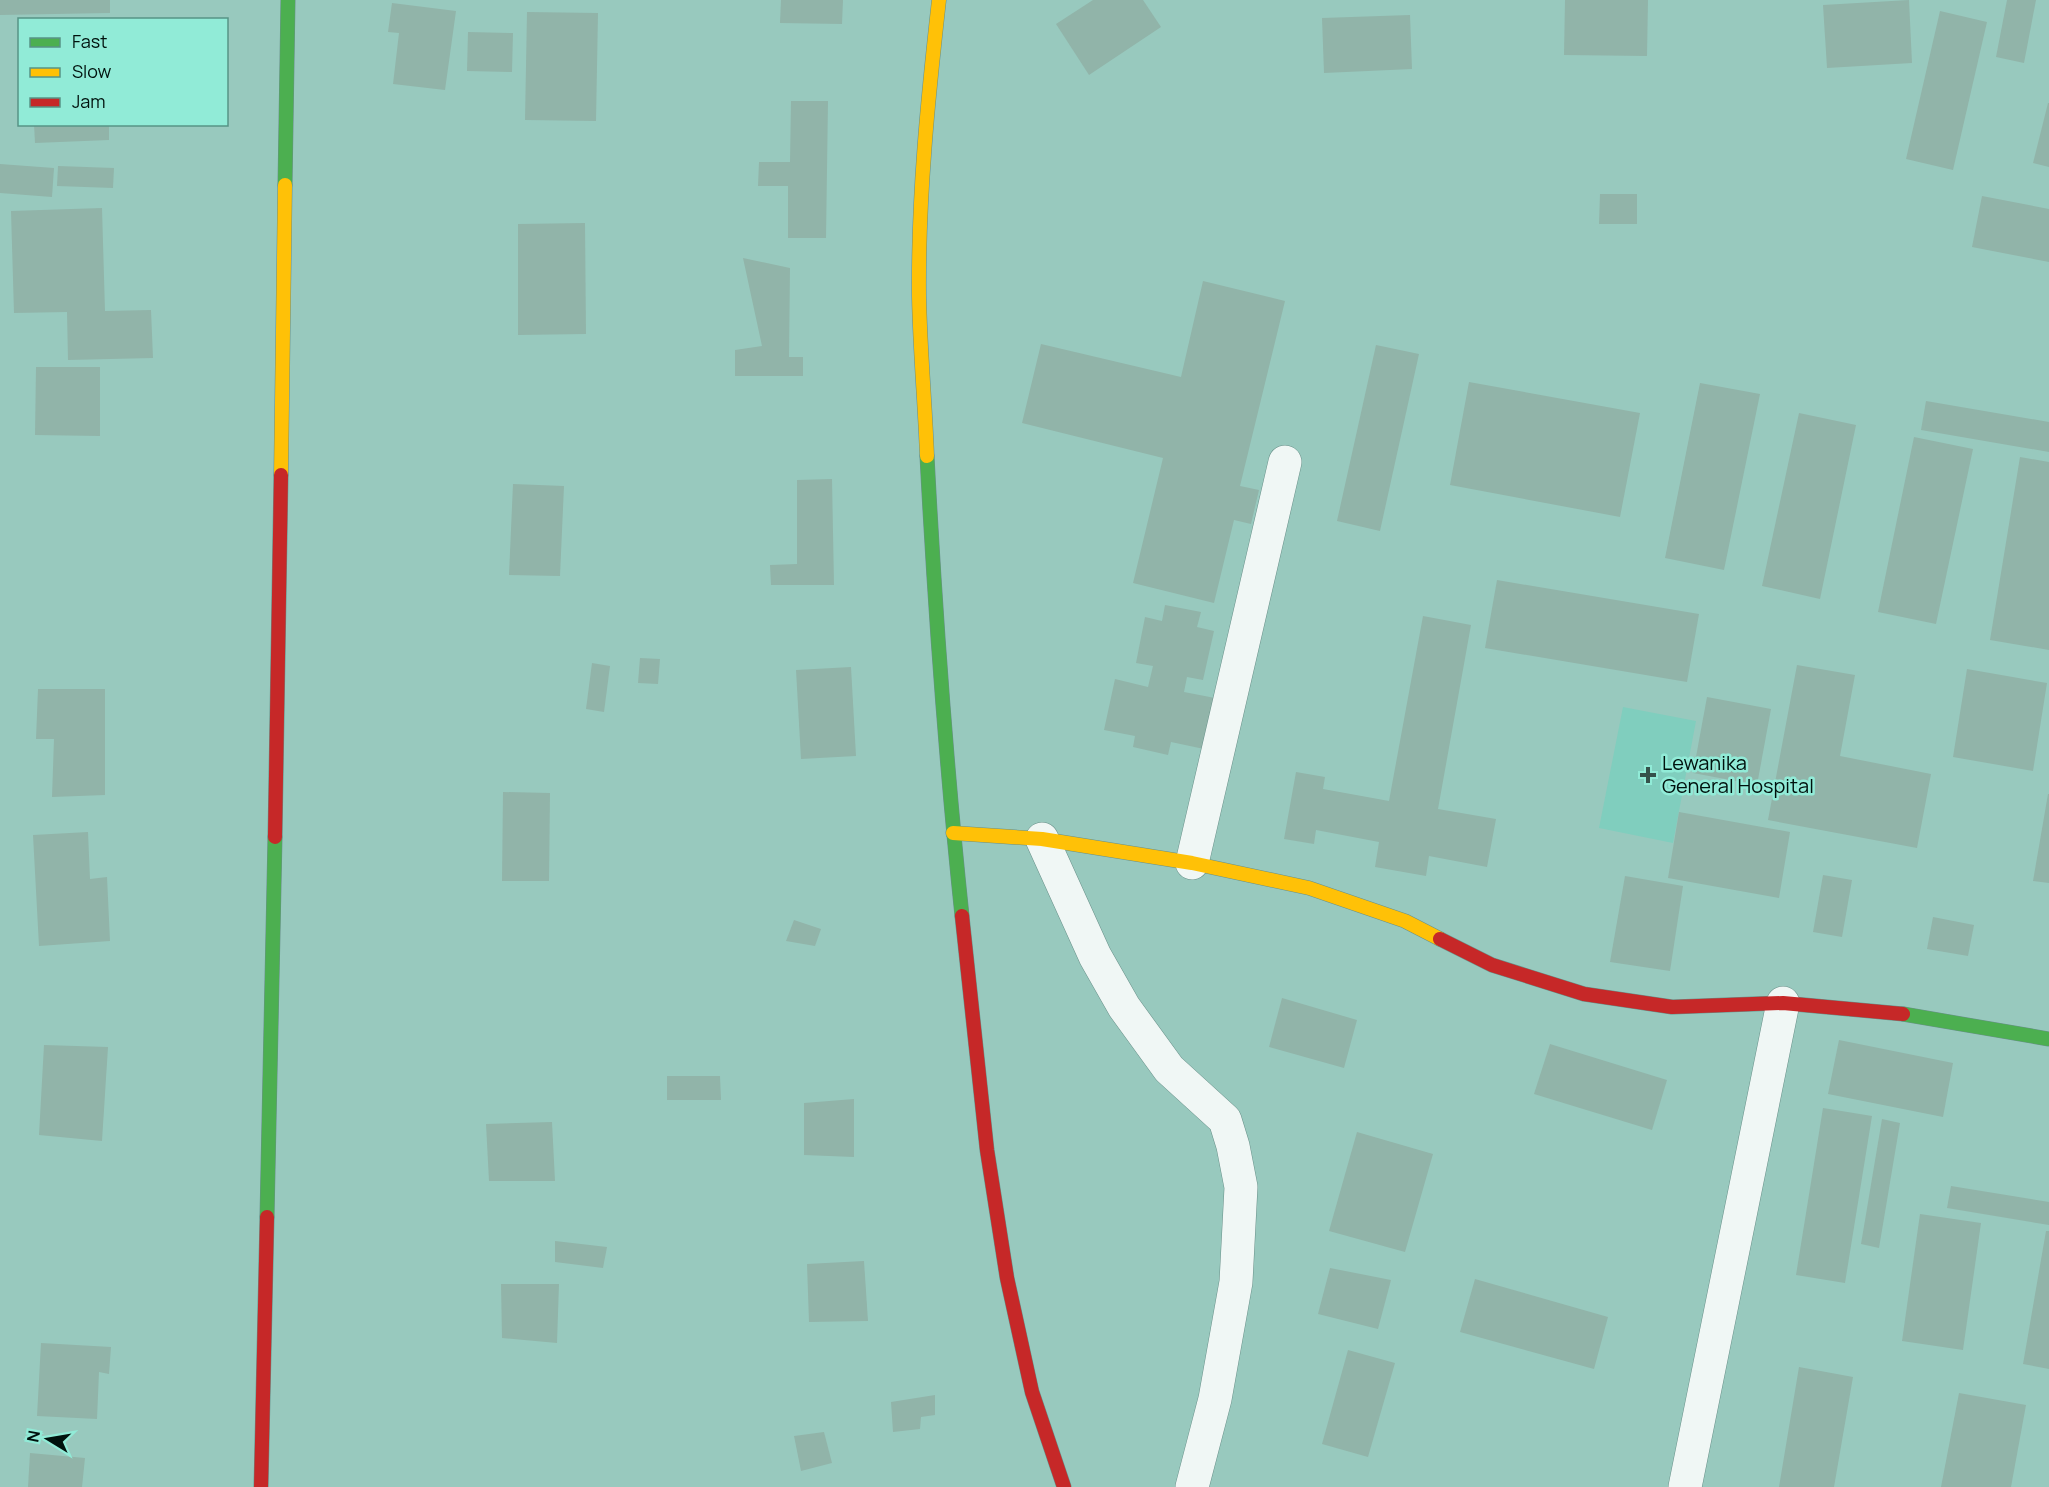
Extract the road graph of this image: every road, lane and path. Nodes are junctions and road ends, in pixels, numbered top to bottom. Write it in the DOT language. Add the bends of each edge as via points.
graph roads {
  1 [pos="288,0"];
  2 [pos="939,0"];
  3 [pos="1285,462"];
  4 [pos="953,833"];
  5 [pos="1042,839"];
  6 [pos="1192,863"];
  7 [pos="1783,1003"];
  8 [pos="2049,1039"];
  9 [pos="261,1487"];
  10 [pos="1064,1487"];
  11 [pos="1192,1487"];
  12 [pos="1686,1487"];
  1 -- 9 [label="street"];
  2 -- 4 [label="street" via="927,102 919,296"];
  3 -- 6 [label="street"];
  4 -- 5 [label="street"];
  4 -- 10 [label="street" via="987,1150 1007,1278 1032,1392"];
  5 -- 6 [label="street"];
  5 -- 11 [label="street" via="1095,956 1124,1007 1169,1069 1225,1120 1233,1146 1241,1187 1236,1282 1215,1399"];
  6 -- 7 [label="street" via="1309,888 1405,921 1492,965 1584,994 1672,1007"];
  7 -- 8 [label="street" via="1921,1016"];
  7 -- 12 [label="street"];
}
